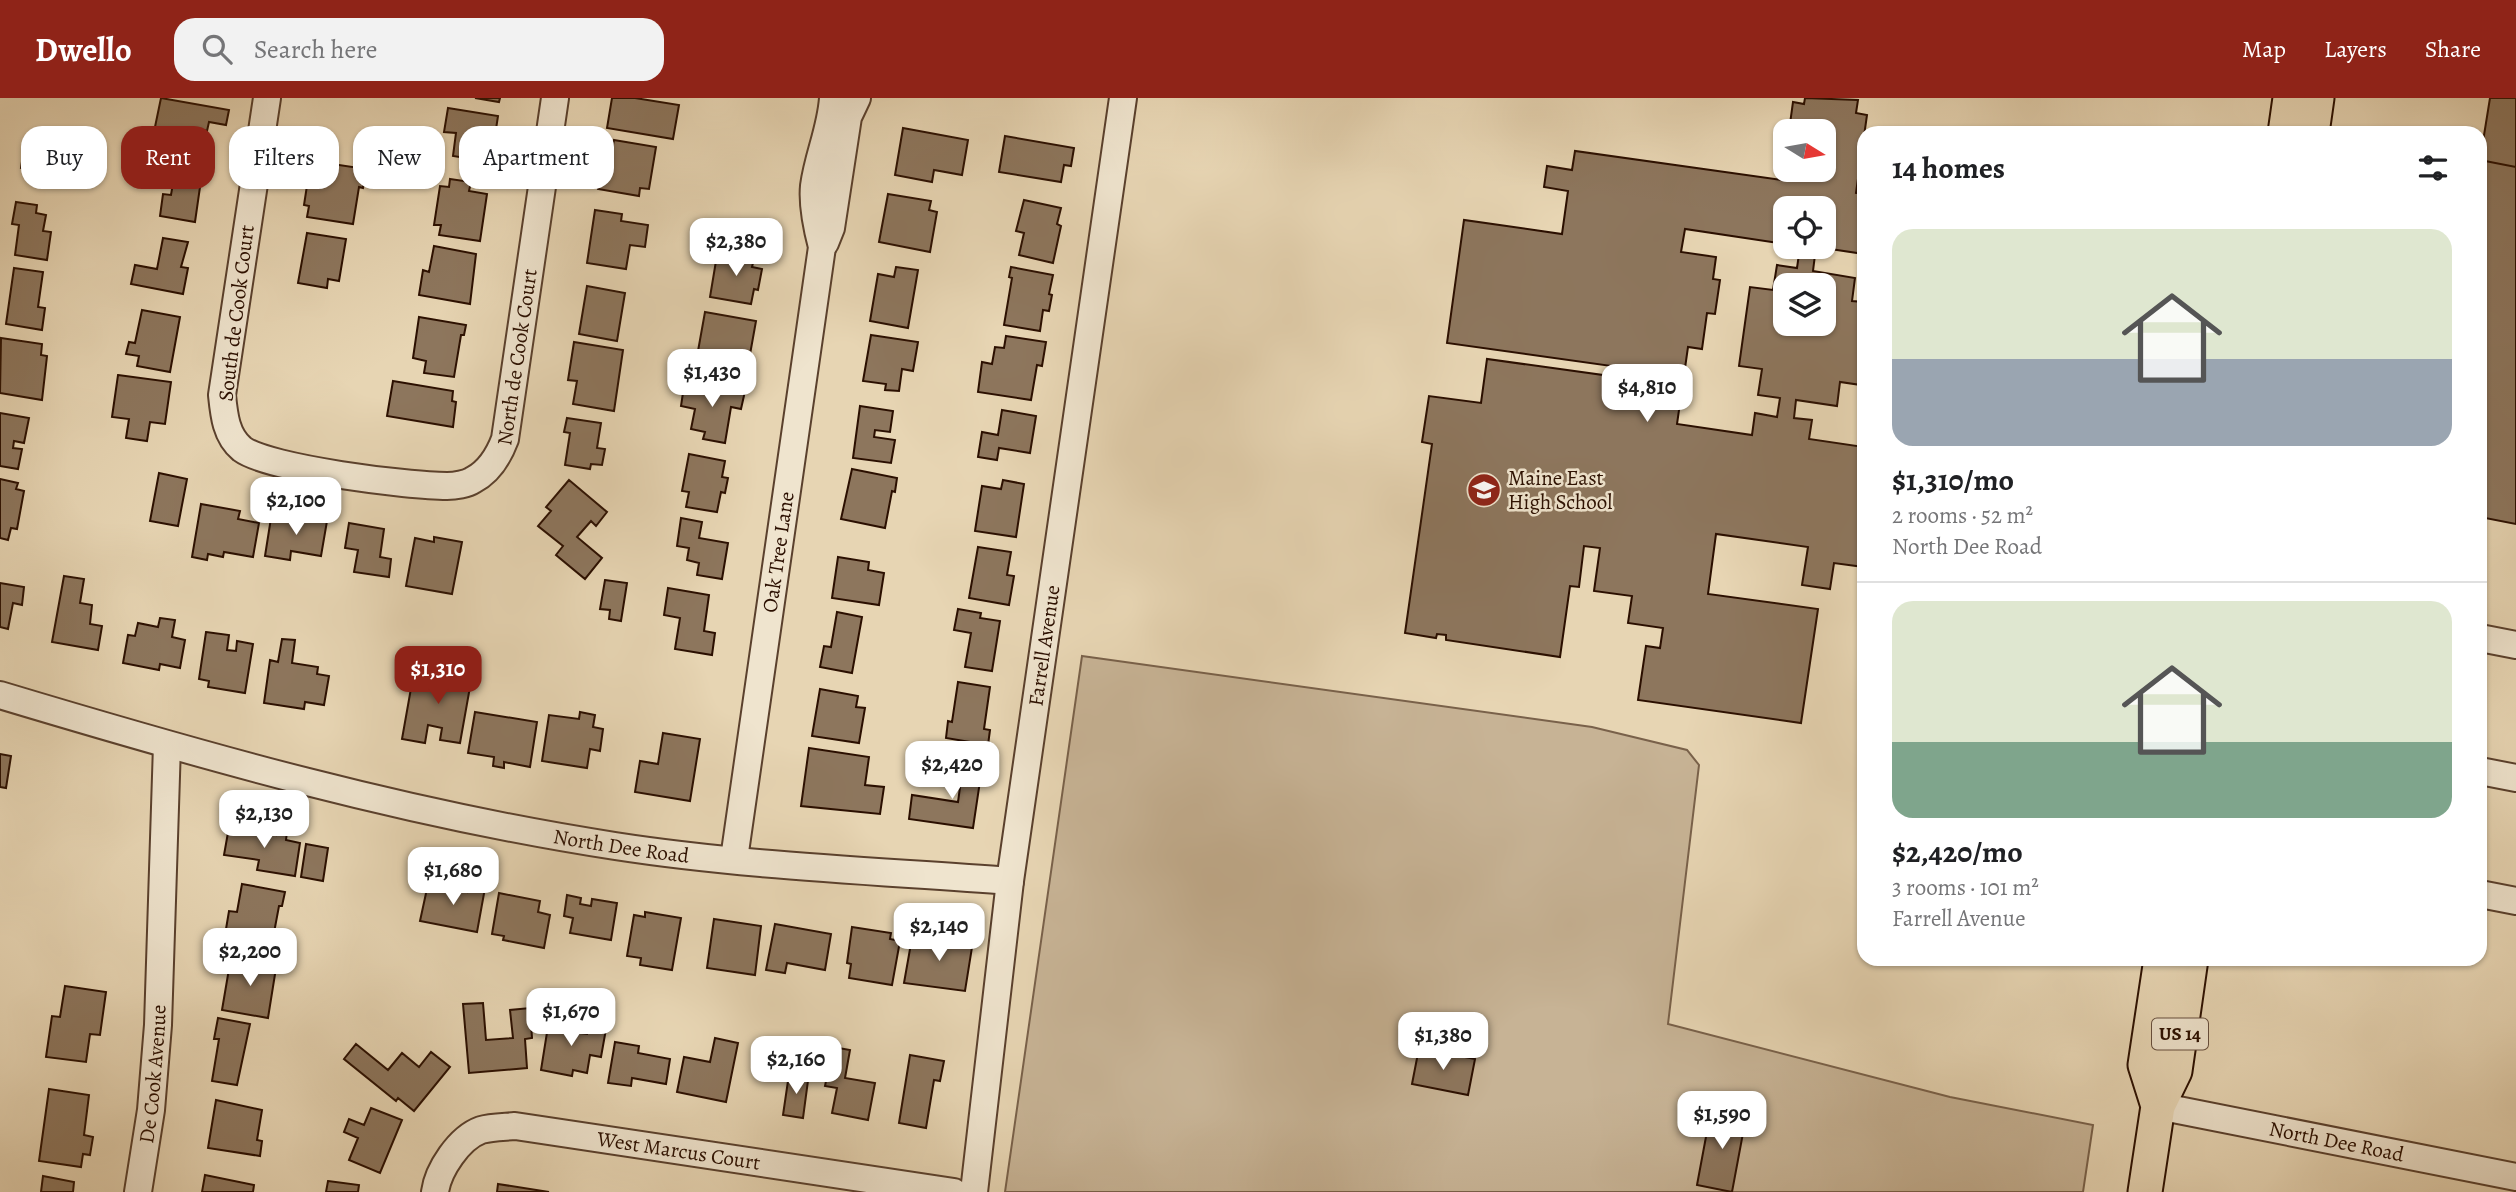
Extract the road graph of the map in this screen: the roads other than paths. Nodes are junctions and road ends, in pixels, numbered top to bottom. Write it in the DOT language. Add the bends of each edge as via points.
graph roads {
  1 [pos="267,98"];
  2 [pos="833,98"];
  3 [pos="857,98"];
  4 [pos="1123,98"];
  5 [pos="2290,98"];
  6 [pos="2318,98"];
  7 [pos="554,100"];
  8 [pos="2286,126"];
  9 [pos="2313,126"];
  10 [pos="822,247"];
  11 [pos="355,477"];
  12 [pos="2487,639"];
  13 [pos="2516,645"];
  14 [pos="0,695"];
  15 [pos="167,745"];
  16 [pos="2487,772"];
  17 [pos="2516,778"];
  18 [pos="734,859"];
  19 [pos="1010,881"];
  20 [pos="2487,895"];
  21 [pos="2516,901"];
  22 [pos="2160,966"];
  23 [pos="2190,966"];
  24 [pos="2158,1106"];
  25 [pos="2516,1177"];
  26 [pos="138,1192"];
  27 [pos="435,1192"];
  28 [pos="954,1192"];
  29 [pos="974,1192"];
  30 [pos="2145,1192"];
  1 -- 11 [label="street, South de Cook Court" via="222,395 224,415 231,438 243,450 268,460"];
  2 -- 10 [label="street, Oak Tree Lane" via="814,189"];
  3 -- 10 [label="street, Oak Tree Lane" via="848,117 831,228"];
  4 -- 19 [label="street, Farrell Avenue"];
  5 -- 8 [label="main road"];
  6 -- 9 [label="main road"];
  7 -- 11 [label="street, North de Cook Court" via="499,455 472,481 450,486"];
  10 -- 18 [label="street, Oak Tree Lane"];
  12 -- 13 [label="street"];
  14 -- 15 [label="street, North Dee Road"];
  15 -- 18 [label="street, North Dee Road" via="473,821 617,846"];
  15 -- 26 [label="street, De Cook Avenue" via="158,1025"];
  16 -- 17 [label="street"];
  18 -- 19 [label="street, North Dee Road"];
  19 -- 29 [label="street, Farrell Avenue"];
  20 -- 21 [label="street"];
  22 -- 24 [label="main road, US 14" via="2145,1065"];
  23 -- 24 [label="main road, US 14" via="2175,1071"];
  24 -- 25 [label="street, North Dee Road"];
  24 -- 30 [label="main road, US 14"];
  27 -- 28 [label="street, West Marcus Court" via="447,1161 459,1146 480,1130 515,1126"];
}
